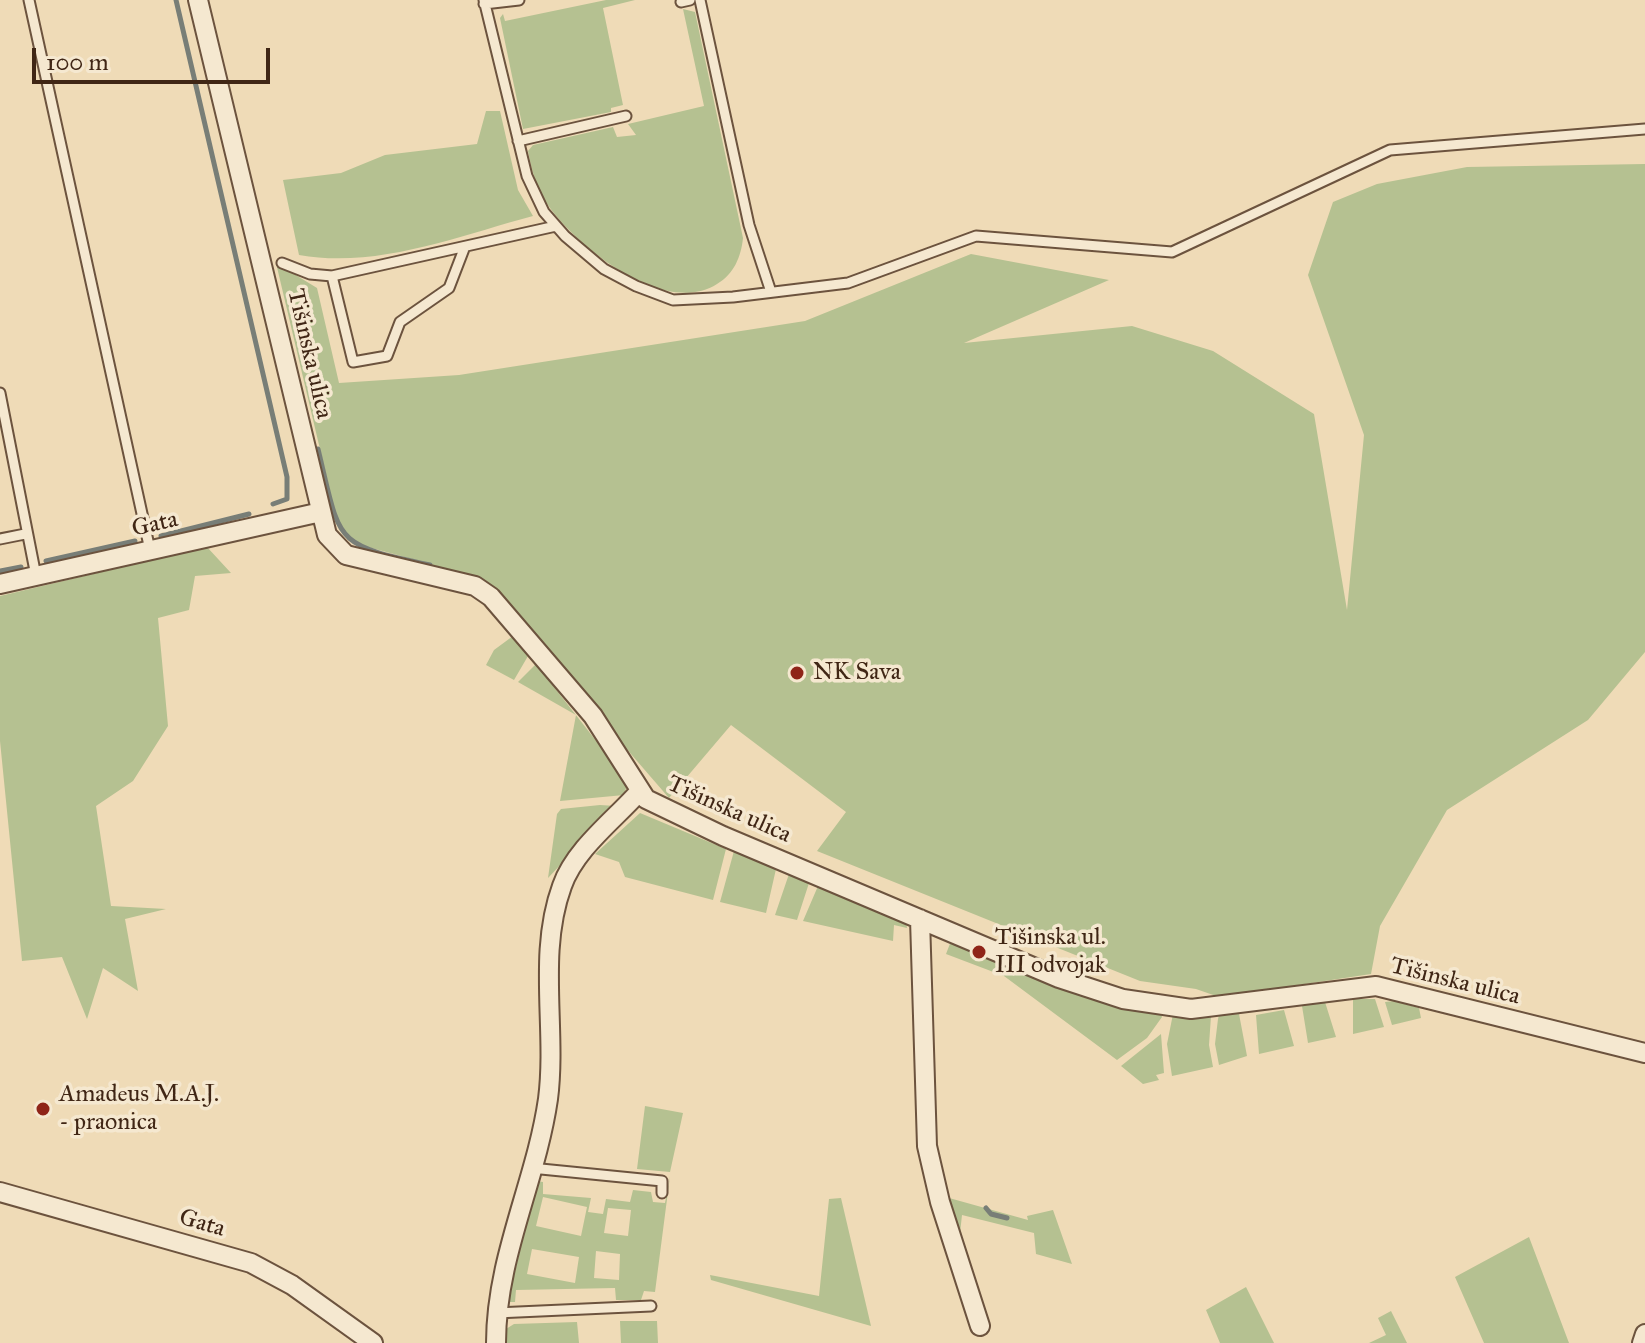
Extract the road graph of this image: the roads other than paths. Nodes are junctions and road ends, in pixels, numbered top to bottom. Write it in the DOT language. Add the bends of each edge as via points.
graph roads {
  1 [pos="29,0"];
  2 [pos="198,0"];
  3 [pos="519,0"];
  4 [pos="700,0"];
  5 [pos="484,2"];
  6 [pos="626,116"];
  7 [pos="1645,129"];
  8 [pos="518,141"];
  9 [pos="556,226"];
  10 [pos="464,249"];
  11 [pos="282,263"];
  12 [pos="332,276"];
  13 [pos="771,292"];
  14 [pos="0,393"];
  15 [pos="321,512"];
  16 [pos="25,534"];
  17 [pos="0,539"];
  18 [pos="150,550"];
  19 [pos="36,576"];
  20 [pos="0,584"];
  21 [pos="639,792"];
  22 [pos="920,919"];
  23 [pos="1645,1053"];
  24 [pos="530,1168"];
  25 [pos="0,1192"];
  26 [pos="662,1193"];
  27 [pos="651,1306"];
  28 [pos="496,1313"];
  29 [pos="980,1326"];
  30 [pos="1645,1334"];
  31 [pos="373,1343"];
  32 [pos="496,1343"];
  33 [pos="1642,1343"];
  1 -- 18 [label="lane"];
  2 -- 15 [label="street, Tišinska ulica"];
  3 -- 5 [label="lane"];
  4 -- 13 [label="lane" via="749,225"];
  5 -- 8 [label="lane"];
  6 -- 8 [label="lane"];
  7 -- 13 [label="lane" via="1390,150 1172,252 976,236 848,283"];
  8 -- 9 [label="lane" via="527,176"];
  9 -- 10 [label="lane"];
  9 -- 13 [label="lane" via="604,269 673,300"];
  10 -- 12 [label="lane"];
  10 -- 12 [label="lane" via="449,288 400,322 387,356 353,362"];
  11 -- 12 [label="lane"];
  14 -- 16 [label="lane" via="25,510"];
  15 -- 18 [label="street, Gata"];
  15 -- 21 [label="street, Tišinska ulica" via="327,535 346,555 475,586 491,597 593,716"];
  16 -- 17 [label="lane"];
  16 -- 19 [label="lane"];
  18 -- 19 [label="street, Gata"];
  19 -- 20 [label="street, Gata"];
  21 -- 22 [label="street, Tišinska ulica" via="723,836"];
  21 -- 24 [label="street" via="581,854 562,885 549,973 551,1064"];
  22 -- 23 [label="street, Tišinska ulica" via="1123,999 1191,1009 1376,986"];
  22 -- 29 [label="street" via="927,1146"];
  24 -- 26 [label="lane" via="662,1181"];
  24 -- 28 [label="street" via="505,1256"];
  25 -- 31 [label="street, Gata" via="251,1263"];
  27 -- 28 [label="lane"];
  28 -- 32 [label="street"];
  30 -- 33 [label="street"];
}
